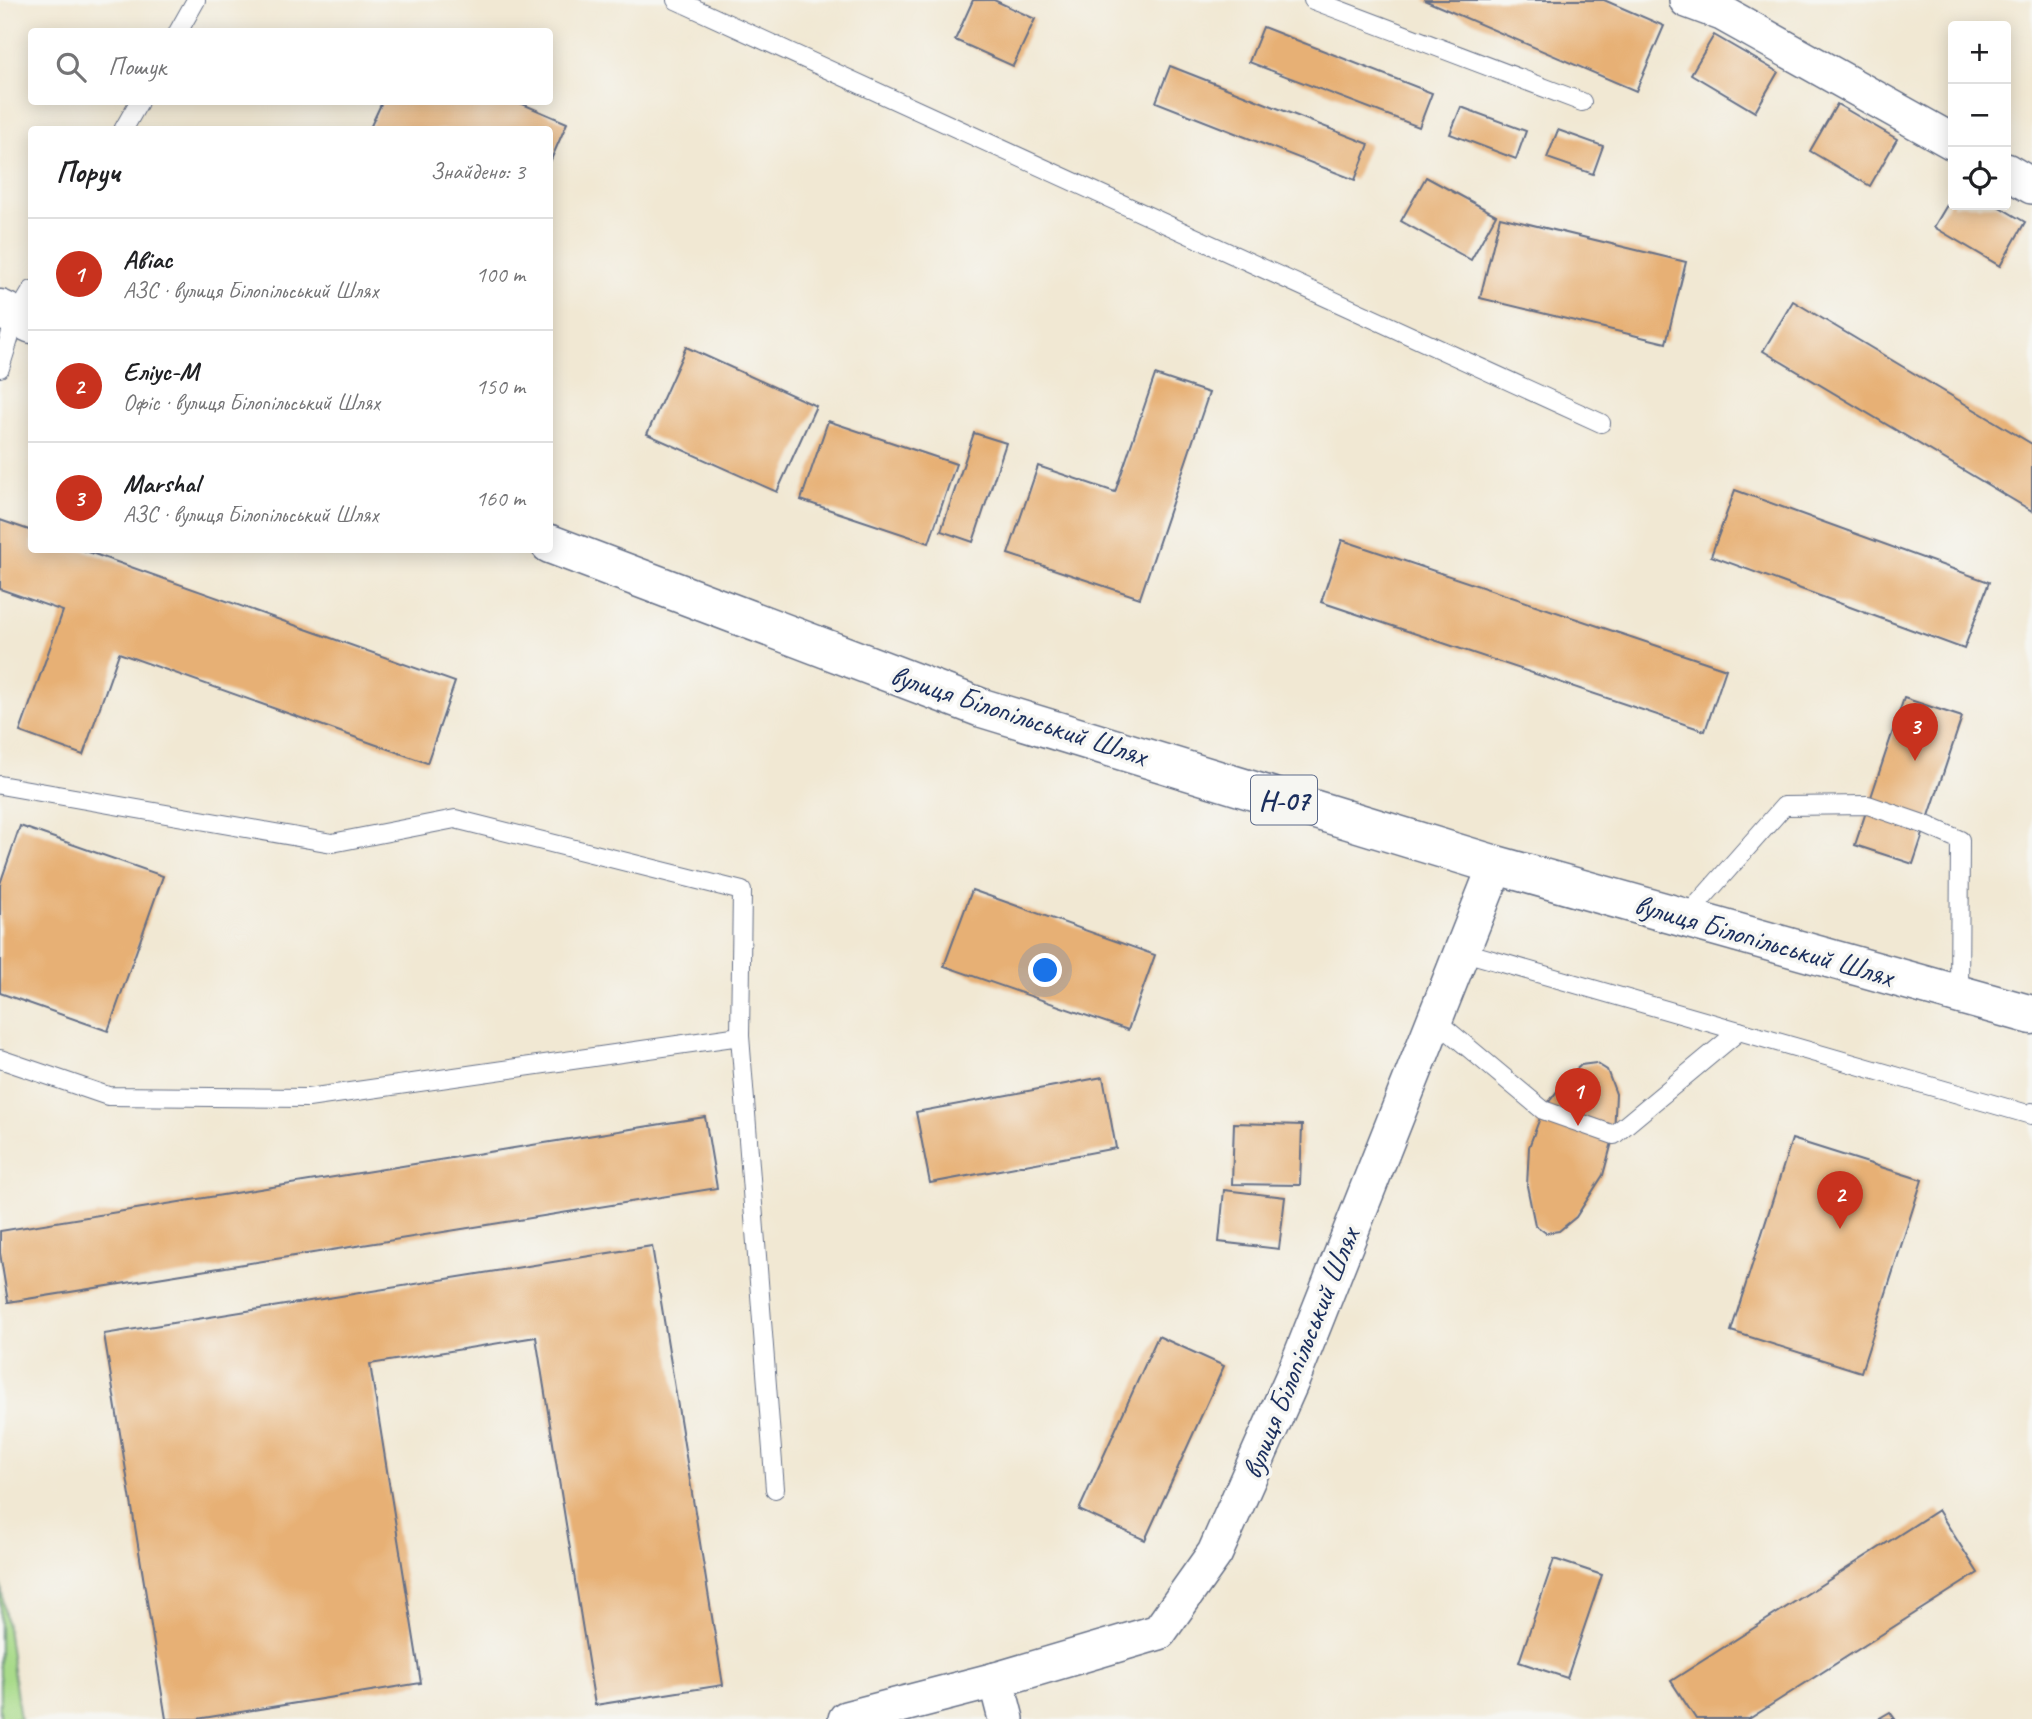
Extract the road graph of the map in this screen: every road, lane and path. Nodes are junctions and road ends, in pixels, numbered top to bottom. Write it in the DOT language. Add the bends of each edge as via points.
graph roads {
  1 [pos="196,0"];
  2 [pos="676,0"];
  3 [pos="1313,0"];
  4 [pos="1687,0"];
  5 [pos="180,28"];
  6 [pos="1582,102"];
  7 [pos="136,105"];
  8 [pos="125,126"];
  9 [pos="1948,139"];
  10 [pos="2011,175"];
  11 [pos="2032,186"];
  12 [pos="20,310"];
  13 [pos="0,368"];
  14 [pos="1601,423"];
  15 [pos="553,545"];
  16 [pos="0,785"];
  17 [pos="1496,865"];
  18 [pos="1685,918"];
  19 [pos="1461,951"];
  20 [pos="1959,995"];
  21 [pos="2032,1015"];
  22 [pos="1434,1019"];
  23 [pos="1739,1031"];
  24 [pos="740,1036"];
  25 [pos="0,1059"];
  26 [pos="2032,1112"];
  27 [pos="775,1489"];
  28 [pos="996,1680"];
  29 [pos="846,1719"];
  30 [pos="1006,1719"];
  1 -- 5 [label="lane"];
  2 -- 14 [label="lane"];
  3 -- 6 [label="lane"];
  4 -- 9 [label="street" via="1722,13"];
  7 -- 8 [label="lane"];
  10 -- 11 [label="street"];
  12 -- 13 [label="lane"];
  15 -- 17 [label="main road, вулиця Білопільський Шлях / Н-07" via="982,708"];
  16 -- 24 [label="lane" via="332,843 455,819 742,891"];
  17 -- 18 [label="main road, вулиця Білопільський Шлях / Н-07"];
  17 -- 19 [label="street, вулиця Білопільський Шлях"];
  18 -- 20 [label="main road, вулиця Білопільський Шлях / Н-07"];
  18 -- 20 [label="lane" via="1784,806 1868,805 1960,840"];
  19 -- 22 [label="street, вулиця Білопільський Шлях"];
  19 -- 23 [label="lane"];
  20 -- 21 [label="main road, вулиця Білопільський Шлях / Н-07"];
  22 -- 23 [label="lane" via="1543,1110 1614,1135"];
  22 -- 28 [label="street, вулиця Білопільський Шлях" via="1293,1377 1215,1552 1159,1632"];
  23 -- 26 [label="lane"];
  24 -- 25 [label="lane" via="308,1098 108,1096"];
  24 -- 27 [label="lane"];
  28 -- 29 [label="street, вулиця Білопільський Шлях"];
  28 -- 30 [label="street"];
}
